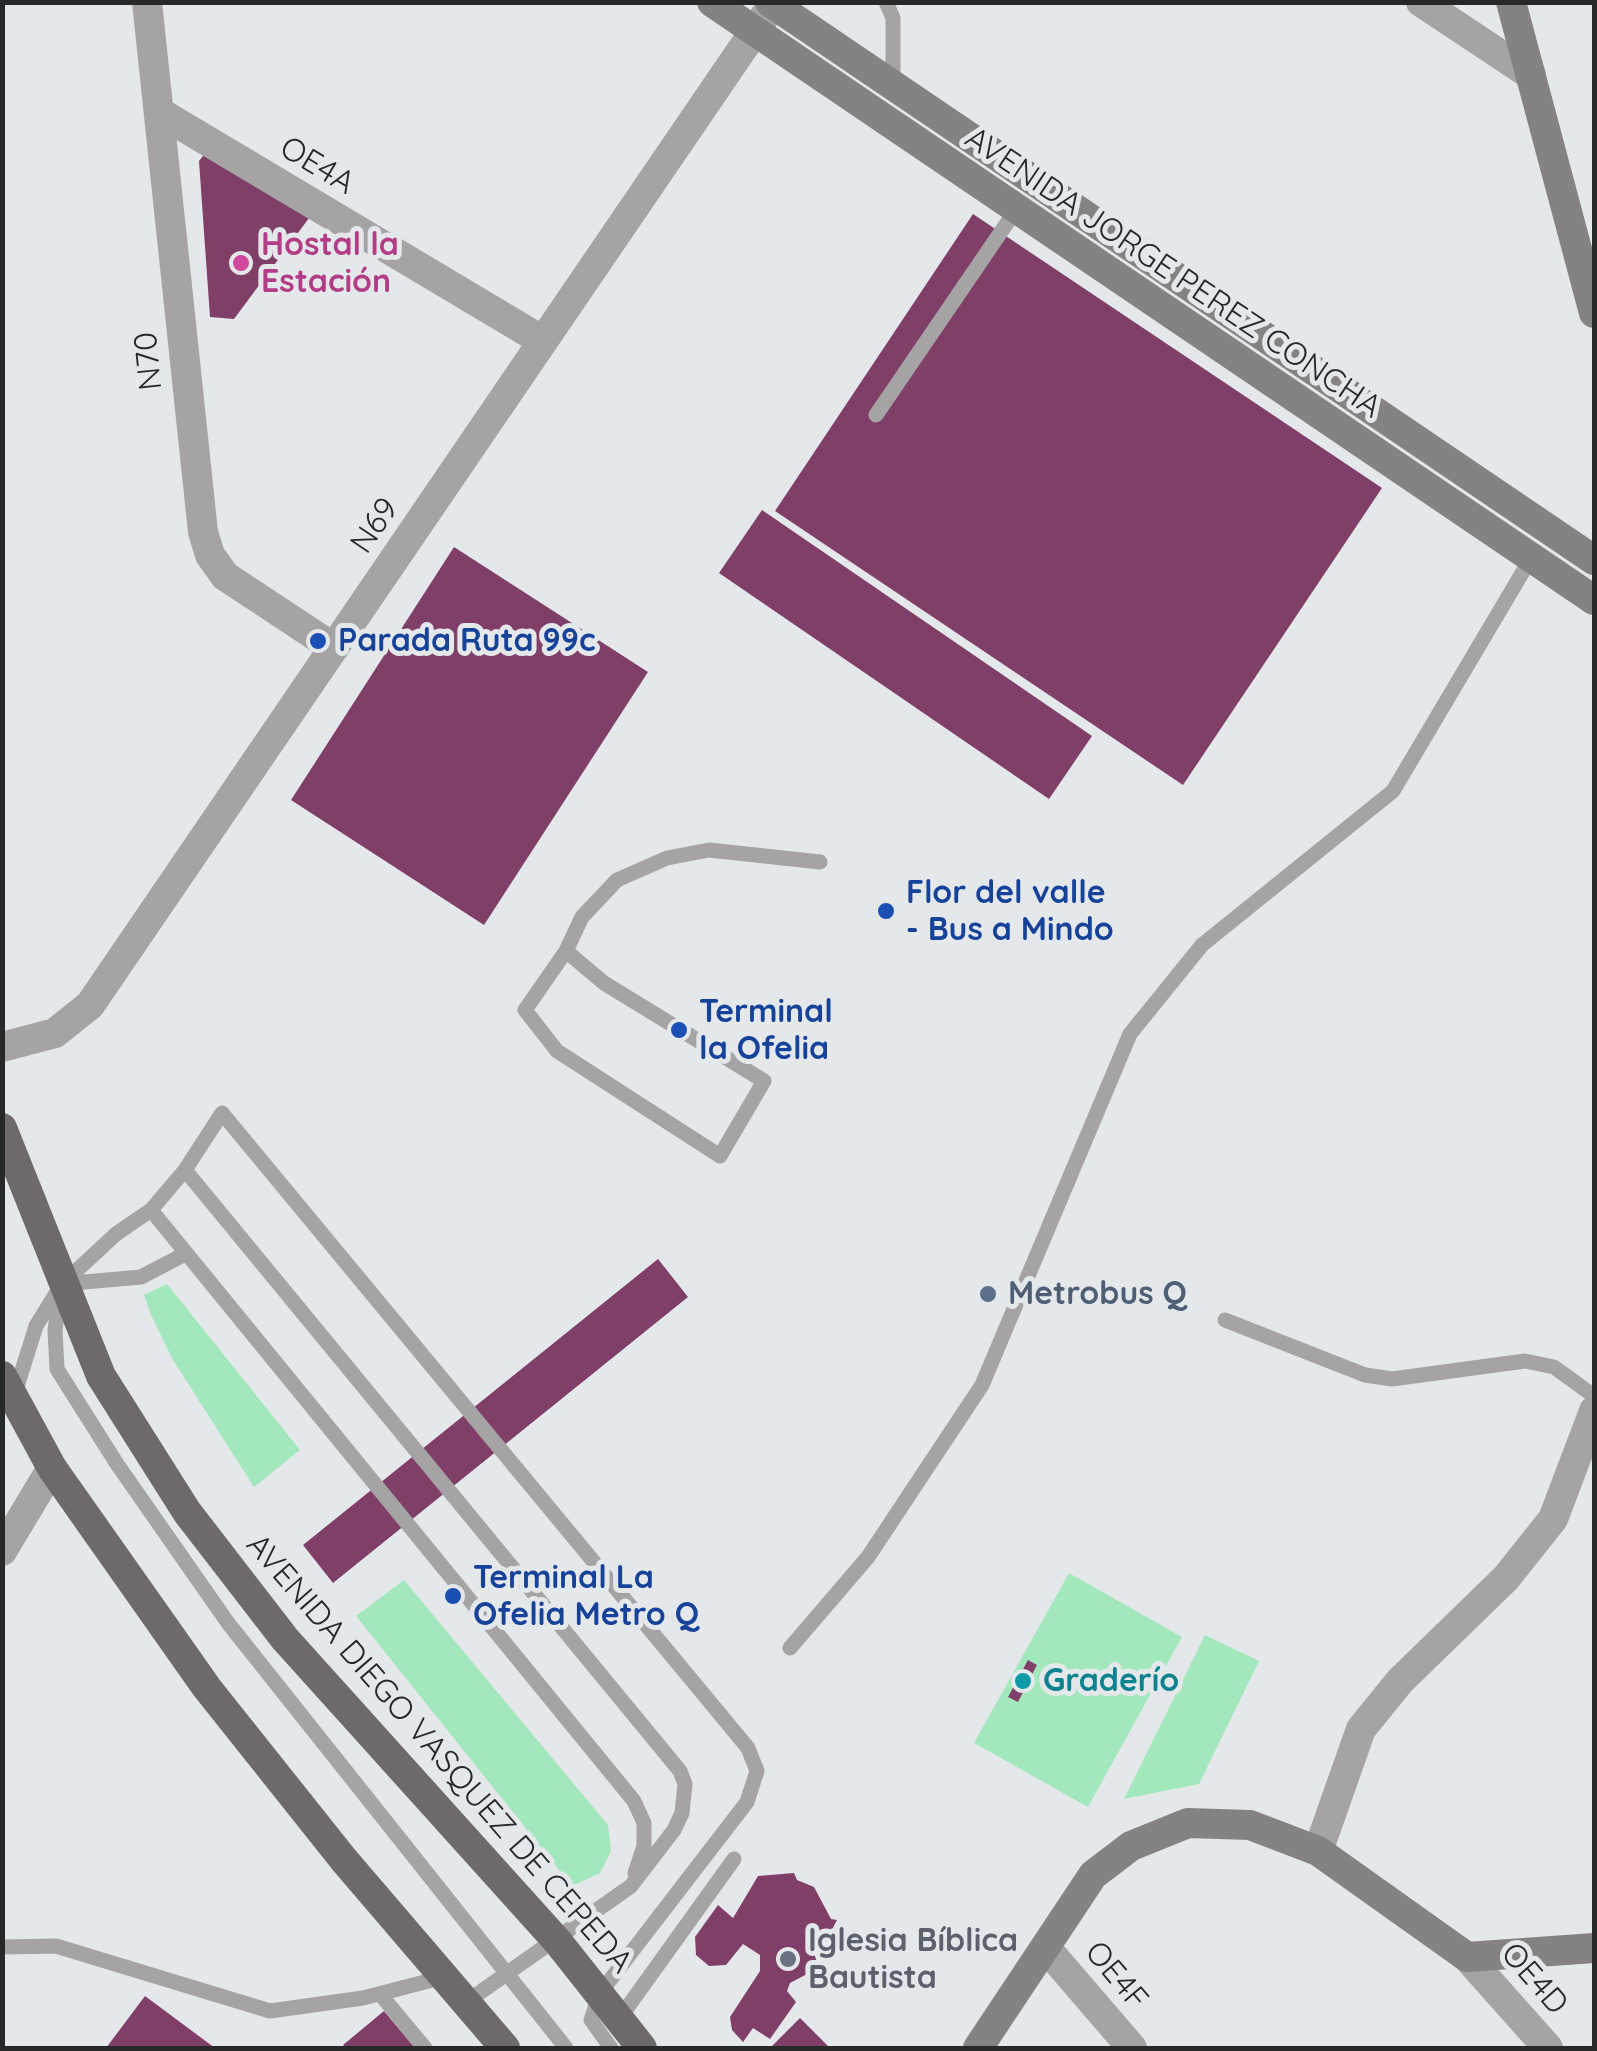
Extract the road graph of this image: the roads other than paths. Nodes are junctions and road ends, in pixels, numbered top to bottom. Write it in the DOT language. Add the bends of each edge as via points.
graph roads {
  1 [pos="147,2"];
  2 [pos="712,2"];
  3 [pos="886,2"];
  4 [pos="1421,2"];
  5 [pos="1511,2"];
  6 [pos="772,4"];
  7 [pos="752,31"];
  8 [pos="1531,76"];
  9 [pos="892,84"];
  10 [pos="158,112"];
  11 [pos="1036,182"];
  12 [pos="1016,209"];
  13 [pos="1594,313"];
  14 [pos="544,341"];
  15 [pos="876,416"];
  16 [pos="1531,558"];
  17 [pos="1594,560"];
  18 [pos="1594,600"];
  19 [pos="334,648"];
  20 [pos="820,862"];
  21 [pos="566,951"];
  22 [pos="2,1047"];
  23 [pos="2,1128"];
  24 [pos="185,1170"];
  25 [pos="151,1210"];
  26 [pos="185,1254"];
  27 [pos="62,1284"];
  28 [pos="1224,1320"];
  29 [pos="8,1387"];
  30 [pos="1594,1396"];
  31 [pos="1594,1411"];
  32 [pos="52,1468"];
  33 [pos="2,1551"];
  34 [pos="790,1648"];
  35 [pos="1318,1851"];
  36 [pos="734,1859"];
  37 [pos="631,1886"];
  38 [pos="558,1942"];
  39 [pos="2,1947"];
  40 [pos="1046,1948"];
  41 [pos="1594,1948"];
  42 [pos="1467,1956"];
  43 [pos="507,1972"];
  44 [pos="444,1977"];
  45 [pos="600,1993"];
  46 [pos="380,1994"];
  47 [pos="465,2003"];
  48 [pos="615,2034"];
  49 [pos="425,2048"];
  50 [pos="504,2048"];
  51 [pos="566,2048"];
  52 [pos="642,2048"];
  53 [pos="978,2048"];
  54 [pos="1132,2048"];
  55 [pos="1548,2048"];
  1 -- 10 [label="street, N70"];
  2 -- 7 [label="street, AVENIDA JORGE PEREZ CONCHA"];
  3 -- 9 [label="lane" via="893,18"];
  4 -- 8 [label="street"];
  5 -- 8 [label="street"];
  6 -- 7 [label="street, N69"];
  6 -- 9 [label="street, AVENIDA JORGE PEREZ CONCHA"];
  7 -- 12 [label="street, AVENIDA JORGE PEREZ CONCHA"];
  7 -- 14 [label="street, N69"];
  8 -- 13 [label="street"];
  9 -- 11 [label="street, AVENIDA JORGE PEREZ CONCHA"];
  10 -- 14 [label="street, OE4A"];
  10 -- 19 [label="street, N70" via="202,532 225,576"];
  11 -- 12 [label="lane"];
  11 -- 17 [label="street, AVENIDA JORGE PEREZ CONCHA"];
  12 -- 15 [label="lane"];
  12 -- 16 [label="street, AVENIDA JORGE PEREZ CONCHA"];
  14 -- 19 [label="street, N69"];
  16 -- 18 [label="street, AVENIDA JORGE PEREZ CONCHA"];
  16 -- 34 [label="lane" via="1392,791 1202,945 1130,1034 982,1385 868,1557"];
  19 -- 22 [label="street, N69" via="90,1004 55,1033"];
  20 -- 21 [label="lane" via="709,850 667,858 604,891"];
  21 -- 21 [label="lane" via="604,982 764,1081 720,1156 557,1052 525,1010"];
  23 -- 27 [label="main road, AVENIDA DIEGO VASQUEZ DE CEPEDA"];
  24 -- 25 [label="lane"];
  24 -- 37 [label="lane" via="680,1771 682,1814"];
  24 -- 45 [label="lane" via="222,1114 748,1748 756,1771 747,1802"];
  25 -- 26 [label="lane"];
  25 -- 27 [label="lane"];
  26 -- 27 [label="lane" via="142,1276"];
  26 -- 37 [label="lane" via="634,1801 644,1846"];
  27 -- 29 [label="lane"];
  27 -- 38 [label="main road, AVENIDA DIEGO VASQUEZ DE CEPEDA" via="122,1416 187,1512 284,1639"];
  27 -- 43 [label="lane" via="54,1330 57,1369 86,1418 228,1623"];
  28 -- 30 [label="lane" via="1365,1375 1392,1378 1525,1361 1554,1367"];
  29 -- 32 [label="main road"];
  31 -- 35 [label="street" via="1553,1519 1506,1578 1400,1681 1361,1729"];
  32 -- 33 [label="street"];
  32 -- 44 [label="main road" via="207,1688"];
  35 -- 40 [label="street" via="1250,1825 1188,1823 1131,1846 1093,1875"];
  35 -- 42 [label="street"];
  36 -- 48 [label="lane"];
  37 -- 38 [label="lane"];
  38 -- 43 [label="lane"];
  38 -- 45 [label="main road, AVENIDA DIEGO VASQUEZ DE CEPEDA"];
  39 -- 46 [label="lane" via="56,1946 270,2011"];
  40 -- 53 [label="street"];
  40 -- 54 [label="street, OE4F"];
  41 -- 42 [label="street"];
  42 -- 55 [label="street, OE4D"];
  43 -- 47 [label="lane"];
  43 -- 51 [label="lane"];
  44 -- 46 [label="lane"];
  44 -- 47 [label="main road"];
  45 -- 48 [label="main road, AVENIDA DIEGO VASQUEZ DE CEPEDA"];
  46 -- 49 [label="lane"];
  47 -- 50 [label="main road"];
  48 -- 52 [label="main road, AVENIDA DIEGO VASQUEZ DE CEPEDA"];
}
